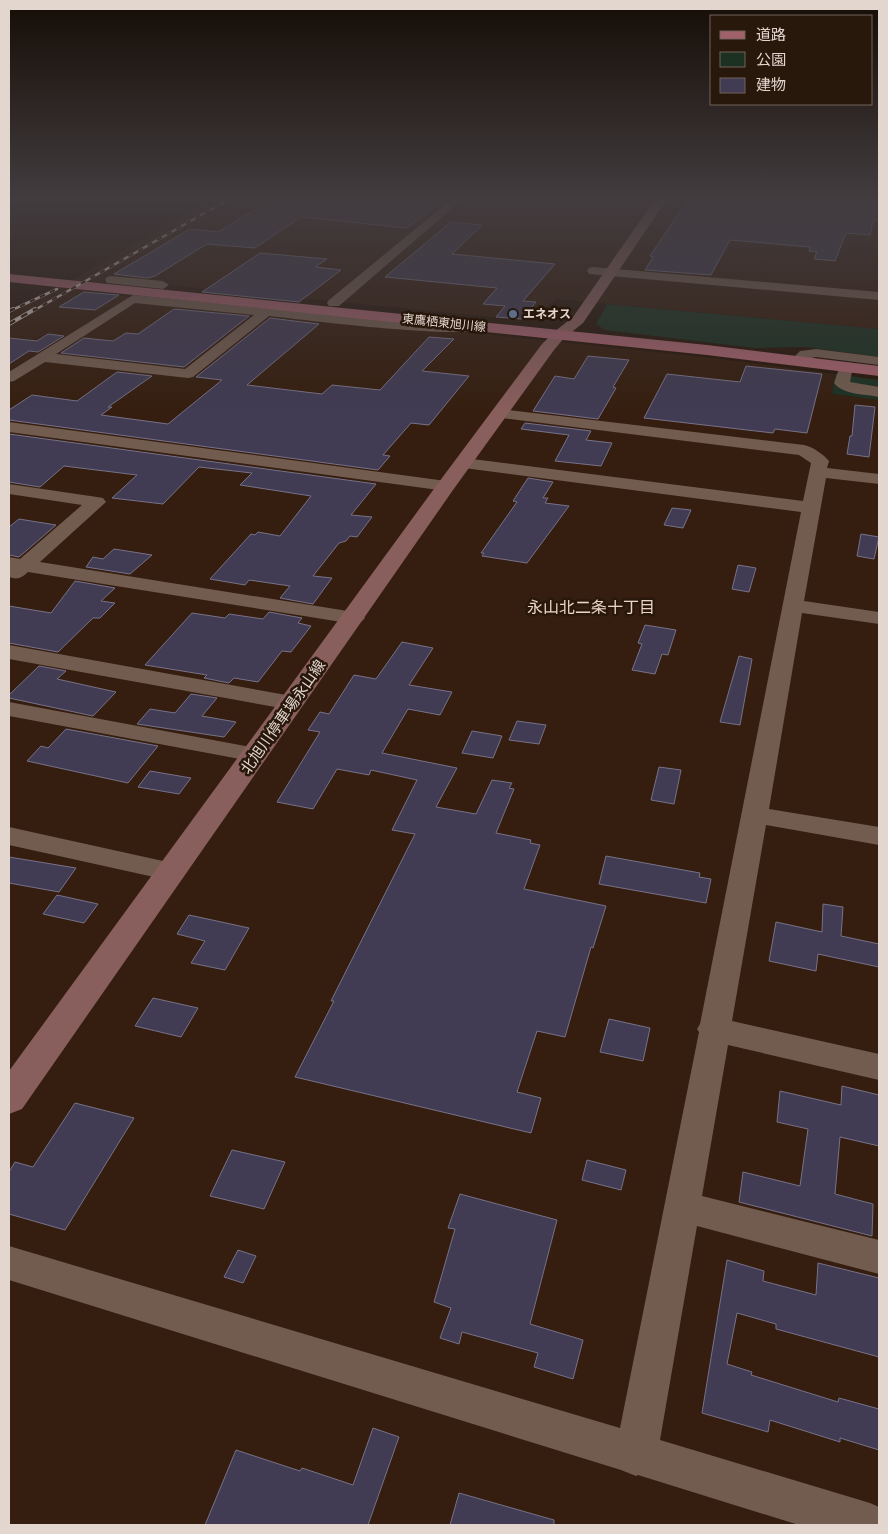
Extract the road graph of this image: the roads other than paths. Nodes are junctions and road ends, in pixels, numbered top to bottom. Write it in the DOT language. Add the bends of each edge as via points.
graph roads {
  1 [pos="374,270"];
  2 [pos="594,270"];
  3 [pos="613,270"];
  4 [pos="611,273"];
  5 [pos="590,275"];
  6 [pos="9,278"];
  7 [pos="110,280"];
  8 [pos="879,296"];
  9 [pos="334,303"];
  10 [pos="265,312"];
  11 [pos="480,327"];
  12 [pos="559,327"];
  13 [pos="42,357"];
  14 [pos="797,360"];
  15 [pos="879,361"];
  16 [pos="846,366"];
  17 [pos="879,371"];
  18 [pos="9,378"];
  19 [pos="879,392"];
  20 [pos="500,414"];
  21 [pos="9,427"];
  22 [pos="464,463"];
  23 [pos="820,472"];
  24 [pos="879,479"];
  25 [pos="446,486"];
  26 [pos="9,489"];
  27 [pos="812,508"];
  28 [pos="14,568"];
  29 [pos="794,606"];
  30 [pos="354,618"];
  31 [pos="879,618"];
  32 [pos="9,652"];
  33 [pos="292,703"];
  34 [pos="9,709"];
  35 [pos="256,755"];
  36 [pos="754,815"];
  37 [pos="9,836"];
  38 [pos="879,836"];
  39 [pos="172,872"];
  40 [pos="714,1029"];
  41 [pos="879,1067"];
  42 [pos="9,1100"];
  43 [pos="681,1206"];
  44 [pos="879,1257"];
  45 [pos="9,1263"];
  46 [pos="636,1455"];
  47 [pos="870,1525"];
  1 -- 9 [label="street"];
  2 -- 5 [label="main road"];
  3 -- 4 [label="main road, 北旭川停車場永山線"];
  4 -- 5 [label="street"];
  4 -- 8 [label="street"];
  4 -- 12 [label="main road, 北旭川停車場永山線" via="578,320"];
  6 -- 11 [label="main road, 東鷹栖東旭川線"];
  7 -- 9 [label="street"];
  9 -- 11 [label="street" via="454,316"];
  10 -- 11 [label="street" via="437,329"];
  10 -- 13 [label="street" via="133,299"];
  10 -- 13 [label="street" via="188,374"];
  11 -- 12 [label="main road, 東鷹栖東旭川線"];
  12 -- 14 [label="main road, 東鷹栖東旭川線"];
  12 -- 20 [label="main road, 北旭川停車場永山線"];
  13 -- 18 [label="street"];
  14 -- 15 [label="street" via="805,354 816,353"];
  14 -- 16 [label="main road, 東鷹栖東旭川線"];
  16 -- 17 [label="main road, 東鷹栖東旭川線"];
  16 -- 19 [label="street" via="842,383 845,386"];
  20 -- 22 [label="main road, 北旭川停車場永山線"];
  20 -- 23 [label="street" via="804,450 820,460"];
  21 -- 25 [label="street"];
  22 -- 25 [label="main road, 北旭川停車場永山線"];
  22 -- 27 [label="street"];
  23 -- 24 [label="street"];
  23 -- 27 [label="street"];
  25 -- 30 [label="main road, 北旭川停車場永山線"];
  26 -- 28 [label="street" via="97,502"];
  27 -- 29 [label="street"];
  28 -- 30 [label="street"];
  29 -- 31 [label="street"];
  29 -- 36 [label="street"];
  30 -- 33 [label="main road, 北旭川停車場永山線"];
  32 -- 33 [label="street"];
  33 -- 35 [label="main road, 北旭川停車場永山線"];
  34 -- 35 [label="street"];
  35 -- 39 [label="main road, 北旭川停車場永山線"];
  36 -- 38 [label="street"];
  36 -- 40 [label="street"];
  37 -- 39 [label="street"];
  39 -- 42 [label="main road, 北旭川停車場永山線"];
  40 -- 41 [label="street"];
  40 -- 43 [label="street"];
  43 -- 44 [label="street"];
  43 -- 46 [label="street"];
  45 -- 46 [label="street"];
  46 -- 47 [label="street"];
}
